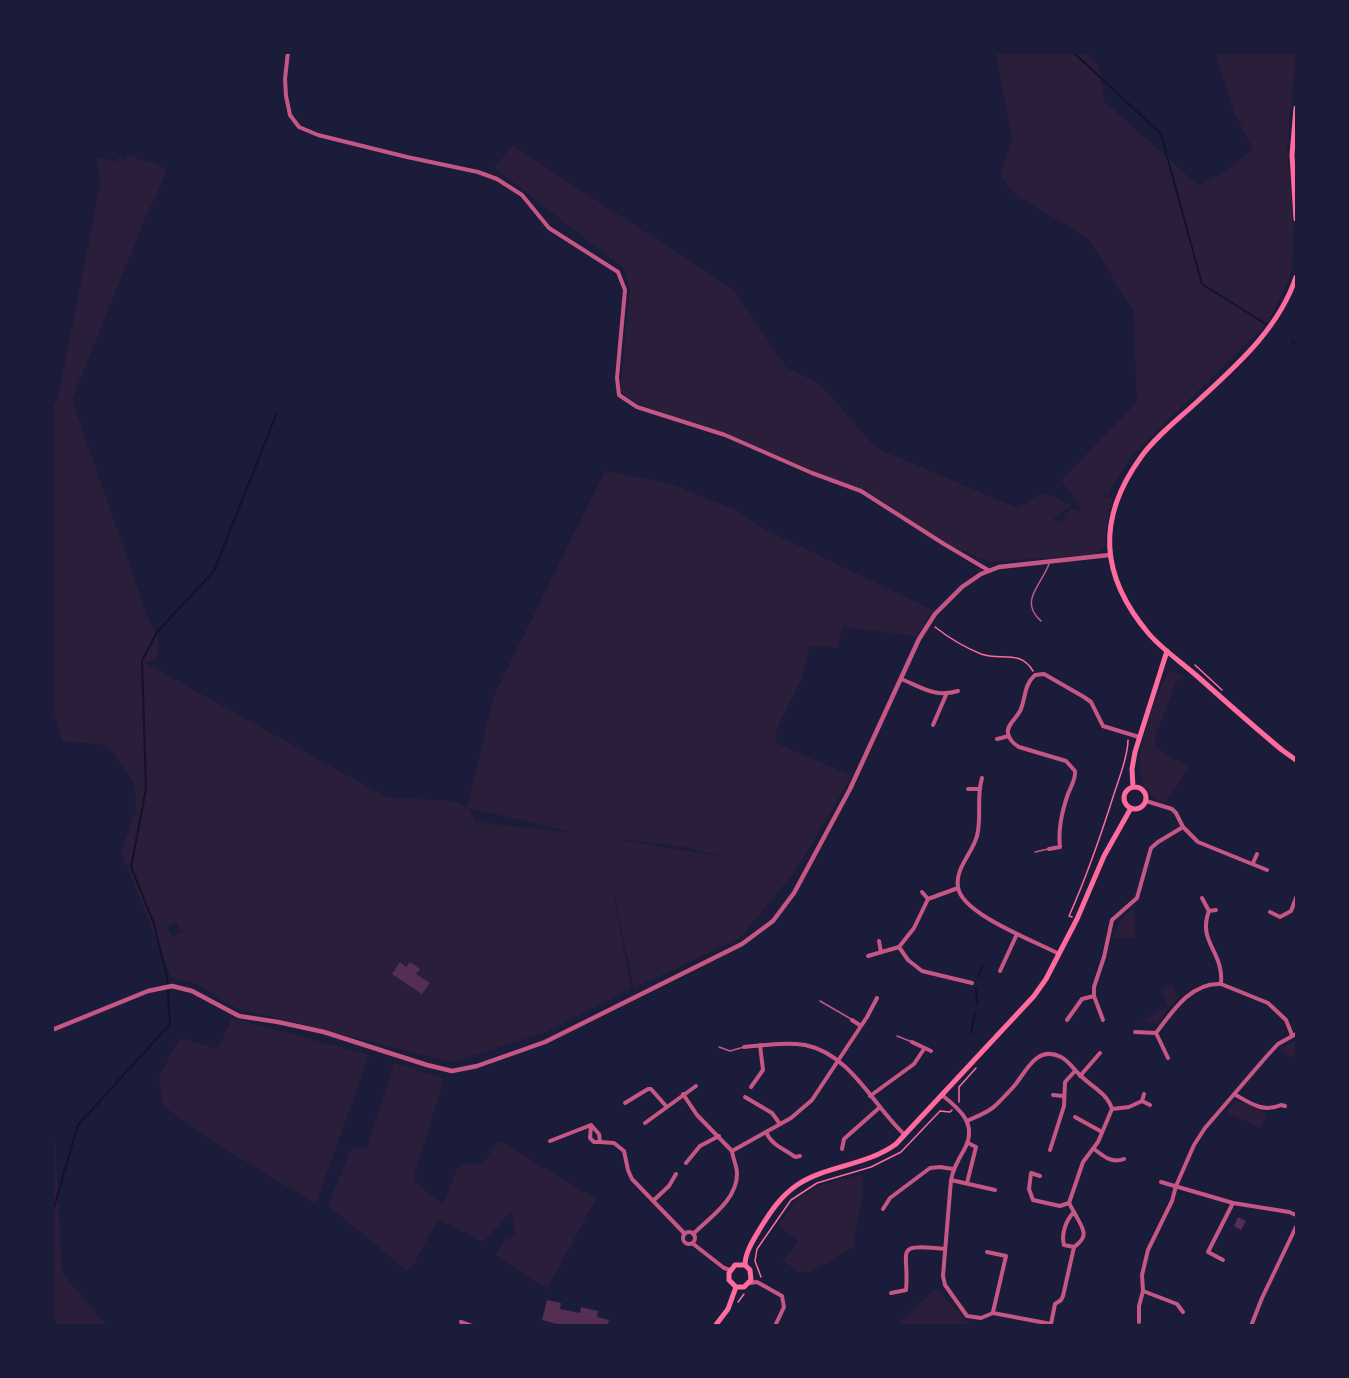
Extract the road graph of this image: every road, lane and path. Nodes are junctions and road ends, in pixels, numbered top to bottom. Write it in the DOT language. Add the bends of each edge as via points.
graph roads {
  1 [pos="288,52"];
  2 [pos="1296,108"];
  3 [pos="1296,219"];
  4 [pos="1296,277"];
  5 [pos="1109,555"];
  6 [pos="1050,561"];
  7 [pos="988,570"];
  8 [pos="1041,621"];
  9 [pos="929,623"];
  10 [pos="1167,651"];
  11 [pos="1034,671"];
  12 [pos="901,679"];
  13 [pos="958,691"];
  14 [pos="946,695"];
  15 [pos="933,725"];
  16 [pos="1009,735"];
  17 [pos="1123,736"];
  18 [pos="1139,737"];
  19 [pos="997,739"];
  20 [pos="1296,760"];
  21 [pos="982,778"];
  22 [pos="1132,788"];
  23 [pos="968,789"];
  24 [pos="978,789"];
  25 [pos="1146,801"];
  26 [pos="1131,808"];
  27 [pos="1183,827"];
  28 [pos="1049,849"];
  29 [pos="1035,852"];
  30 [pos="1257,855"];
  31 [pos="1253,863"];
  32 [pos="1267,870"];
  33 [pos="958,888"];
  34 [pos="922,892"];
  35 [pos="1202,898"];
  36 [pos="1296,898"];
  37 [pos="928,899"];
  38 [pos="1216,910"];
  39 [pos="1209,911"];
  40 [pos="1270,912"];
  41 [pos="1069,916"];
  42 [pos="1017,934"];
  43 [pos="879,941"];
  44 [pos="899,947"];
  45 [pos="881,952"];
  46 [pos="1060,954"];
  47 [pos="868,956"];
  48 [pos="1000,971"];
  49 [pos="972,983"];
  50 [pos="1221,984"];
  51 [pos="1094,996"];
  52 [pos="877,998"];
  53 [pos="820,1001"];
  54 [pos="852,1020"];
  55 [pos="1066,1020"];
  56 [pos="1103,1020"];
  57 [pos="861,1026"];
  58 [pos="52,1030"];
  59 [pos="1135,1032"];
  60 [pos="1156,1033"];
  61 [pos="1294,1035"];
  62 [pos="897,1036"];
  63 [pos="912,1042"];
  64 [pos="760,1045"];
  65 [pos="719,1047"];
  66 [pos="744,1047"];
  67 [pos="924,1049"];
  68 [pos="931,1051"];
  69 [pos="1100,1053"];
  70 [pos="1168,1058"];
  71 [pos="838,1062"];
  72 [pos="1075,1071"];
  73 [pos="1080,1076"];
  74 [pos="696,1086"];
  75 [pos="751,1087"];
  76 [pos="683,1094"];
  77 [pos="1144,1094"];
  78 [pos="1234,1094"];
  79 [pos="942,1095"];
  80 [pos="1053,1095"];
  81 [pos="870,1096"];
  82 [pos="1062,1096"];
  83 [pos="746,1097"];
  84 [pos="1142,1101"];
  85 [pos="625,1103"];
  86 [pos="666,1106"];
  87 [pos="1150,1106"];
  88 [pos="1285,1106"];
  89 [pos="879,1108"];
  90 [pos="1112,1109"];
  91 [pos="1075,1117"];
  92 [pos="967,1121"];
  93 [pos="645,1122"];
  94 [pos="780,1124"];
  95 [pos="591,1125"];
  96 [pos="766,1132"];
  97 [pos="1102,1132"];
  98 [pos="906,1135"];
  99 [pos="719,1136"];
  100 [pos="550,1141"];
  101 [pos="600,1142"];
  102 [pos="968,1143"];
  103 [pos="842,1149"];
  104 [pos="1094,1149"];
  105 [pos="1050,1150"];
  106 [pos="732,1151"];
  107 [pos="800,1156"];
  108 [pos="1124,1159"];
  109 [pos="686,1163"];
  110 [pos="953,1169"];
  111 [pos="676,1174"];
  112 [pos="1040,1176"];
  113 [pos="951,1180"];
  114 [pos="1161,1182"];
  115 [pos="967,1183"];
  116 [pos="1176,1185"];
  117 [pos="995,1190"];
  118 [pos="802,1191"];
  119 [pos="654,1200"];
  120 [pos="1069,1203"];
  121 [pos="1233,1203"];
  122 [pos="883,1209"];
  123 [pos="1074,1212"];
  124 [pos="1296,1215"];
  125 [pos="1296,1227"];
  126 [pos="685,1234"];
  127 [pos="693,1234"];
  128 [pos="692,1243"];
  129 [pos="1074,1247"];
  130 [pos="945,1249"];
  131 [pos="987,1252"];
  132 [pos="756,1258"];
  133 [pos="1223,1260"];
  134 [pos="745,1265"];
  135 [pos="730,1270"];
  136 [pos="750,1283"];
  137 [pos="736,1287"];
  138 [pos="1143,1291"];
  139 [pos="891,1293"];
  140 [pos="1183,1312"];
  141 [pos="993,1313"];
  142 [pos="461,1322"];
  143 [pos="1139,1322"];
  144 [pos="472,1326"];
  145 [pos="715,1326"];
  146 [pos="775,1326"];
  147 [pos="1251,1326"];
  1 -- 7 [label="street" via="286,96 290,115 299,127 496,179 522,195 549,228 618,272 625,290 617,389 624,400 649,412 725,435 861,491"];
  2 -- 3 [label="main road" via="1292,154"];
  4 -- 5 [label="main road" via="1284,308 1269,331 1142,456 1121,490"];
  5 -- 6 [label="street"];
  5 -- 10 [label="main road" via="1121,594 1150,635"];
  6 -- 7 [label="street"];
  6 -- 8 [label="lane" via="1030,601 1031,611"];
  7 -- 9 [label="street" via="962,587"];
  9 -- 11 [label="path" via="982,654 1018,658"];
  9 -- 12 [label="street"];
  10 -- 18 [label="main road"];
  10 -- 20 [label="main road"];
  12 -- 14 [label="street"];
  12 -- 58 [label="street" via="850,789 794,893 773,921 742,944 538,1045 452,1071 324,1032 239,1016 192,991 172,986 148,991"];
  13 -- 14 [label="street"];
  14 -- 15 [label="street"];
  16 -- 18 [label="street" via="1008,727 1022,708 1028,682 1035,675 1044,674 1091,702 1103,726"];
  16 -- 19 [label="street"];
  16 -- 28 [label="street" via="1013,744 1066,761 1075,771 1059,830 1060,847"];
  17 -- 41 [label="path" via="1128,742 1118,781"];
  18 -- 22 [label="main road"];
  21 -- 24 [label="street"];
  22 -- 25 [label="main road" via="1143,790"];
  22 -- 26 [label="main road" via="1124,797"];
  23 -- 24 [label="street"];
  24 -- 33 [label="street" via="980,820"];
  25 -- 26 [label="main road" via="1140,808"];
  25 -- 27 [label="street" via="1172,809"];
  26 -- 46 [label="main road" via="1104,856"];
  27 -- 31 [label="street" via="1198,842"];
  27 -- 51 [label="street" via="1151,849 1137,898 1112,920 1095,978"];
  28 -- 29 [label="lane"];
  30 -- 31 [label="street"];
  31 -- 32 [label="street"];
  33 -- 37 [label="street"];
  33 -- 42 [label="street" via="973,909"];
  34 -- 37 [label="street"];
  35 -- 39 [label="street"];
  36 -- 40 [label="street" via="1291,911 1280,917"];
  37 -- 44 [label="street" via="914,928"];
  38 -- 39 [label="street"];
  39 -- 50 [label="street" via="1206,933 1220,962"];
  42 -- 46 [label="street"];
  42 -- 48 [label="street"];
  43 -- 45 [label="street"];
  44 -- 45 [label="street"];
  44 -- 49 [label="street" via="917,968"];
  45 -- 47 [label="street"];
  46 -- 79 [label="main road" via="1034,996"];
  50 -- 60 [label="street" via="1198,988 1170,1013"];
  50 -- 61 [label="street" via="1268,1004 1286,1020"];
  51 -- 55 [label="street" via="1082,999"];
  51 -- 56 [label="street"];
  52 -- 57 [label="street"];
  53 -- 54 [label="lane"];
  54 -- 57 [label="street"];
  57 -- 71 [label="street"];
  59 -- 60 [label="street"];
  60 -- 70 [label="street"];
  61 -- 78 [label="street" via="1272,1049"];
  62 -- 63 [label="lane"];
  63 -- 67 [label="street"];
  64 -- 66 [label="street"];
  64 -- 71 [label="street" via="807,1046"];
  64 -- 75 [label="street" via="763,1070"];
  65 -- 66 [label="lane" via="730,1051"];
  67 -- 68 [label="street"];
  67 -- 81 [label="street" via="914,1064"];
  69 -- 73 [label="street"];
  71 -- 81 [label="street"];
  71 -- 94 [label="street" via="812,1100"];
  72 -- 73 [label="street"];
  72 -- 82 [label="street" via="1065,1082"];
  72 -- 92 [label="street" via="1061,1057 1041,1055 996,1106"];
  73 -- 90 [label="street" via="1107,1097"];
  74 -- 76 [label="street"];
  76 -- 86 [label="street"];
  76 -- 99 [label="street" via="697,1115"];
  77 -- 84 [label="street"];
  78 -- 88 [label="street" via="1261,1108"];
  78 -- 116 [label="street" via="1199,1136"];
  79 -- 92 [label="street"];
  79 -- 98 [label="main road"];
  80 -- 82 [label="street"];
  81 -- 89 [label="street"];
  82 -- 105 [label="street" via="1064,1106"];
  83 -- 94 [label="street" via="772,1113"];
  84 -- 87 [label="street"];
  84 -- 90 [label="street"];
  85 -- 86 [label="street" via="652,1089"];
  86 -- 93 [label="street"];
  89 -- 98 [label="street"];
  89 -- 103 [label="street" via="844,1139"];
  90 -- 97 [label="street"];
  91 -- 97 [label="street"];
  92 -- 102 [label="street"];
  94 -- 96 [label="street"];
  95 -- 100 [label="street"];
  95 -- 101 [label="street"];
  95 -- 101 [label="street" via="590,1138"];
  96 -- 106 [label="street"];
  96 -- 107 [label="street" via="780,1148"];
  97 -- 104 [label="street"];
  98 -- 134 [label="main road" via="873,1158 797,1185 769,1214 745,1256"];
  99 -- 106 [label="street"];
  99 -- 109 [label="street" via="700,1146"];
  101 -- 119 [label="street" via="614,1143 624,1151 632,1179"];
  102 -- 110 [label="street"];
  102 -- 115 [label="street" via="976,1147"];
  104 -- 108 [label="street" via="1108,1159"];
  104 -- 120 [label="street" via="1083,1162"];
  106 -- 127 [label="street" via="737,1171 734,1189 729,1199"];
  110 -- 113 [label="street"];
  110 -- 122 [label="street" via="930,1168 890,1198"];
  111 -- 119 [label="street"];
  112 -- 120 [label="street" via="1031,1173 1029,1189 1033,1200 1060,1206"];
  113 -- 115 [label="street"];
  113 -- 130 [label="street"];
  114 -- 116 [label="street"];
  115 -- 117 [label="street"];
  116 -- 121 [label="street"];
  116 -- 138 [label="street" via="1148,1250"];
  118 -- 132 [label="path" via="791,1200 757,1249"];
  119 -- 126 [label="street"];
  120 -- 123 [label="street"];
  121 -- 124 [label="street"];
  121 -- 133 [label="street" via="1208,1252"];
  123 -- 129 [label="street" via="1084,1232 1081,1242"];
  123 -- 129 [label="street" via="1068,1219 1063,1242"];
  125 -- 147 [label="street"];
  126 -- 127 [label="street"];
  126 -- 128 [label="street" via="684,1241"];
  127 -- 128 [label="street"];
  128 -- 135 [label="street"];
  129 -- 141 [label="street" via="1051,1324"];
  130 -- 139 [label="street" via="909,1249 904,1257 906,1290"];
  130 -- 141 [label="street" via="943,1280 956,1300 970,1317"];
  131 -- 141 [label="street" via="1006,1256"];
  134 -- 135 [label="main road" via="735,1265"];
  134 -- 136 [label="main road" via="752,1273"];
  135 -- 137 [label="main road" via="729,1280"];
  136 -- 137 [label="main road"];
  136 -- 146 [label="street" via="757,1282 782,1296 784,1307"];
  137 -- 145 [label="main road" via="728,1309"];
  138 -- 140 [label="street" via="1177,1304"];
  138 -- 143 [label="street"];
  142 -- 144 [label="street"];
}
